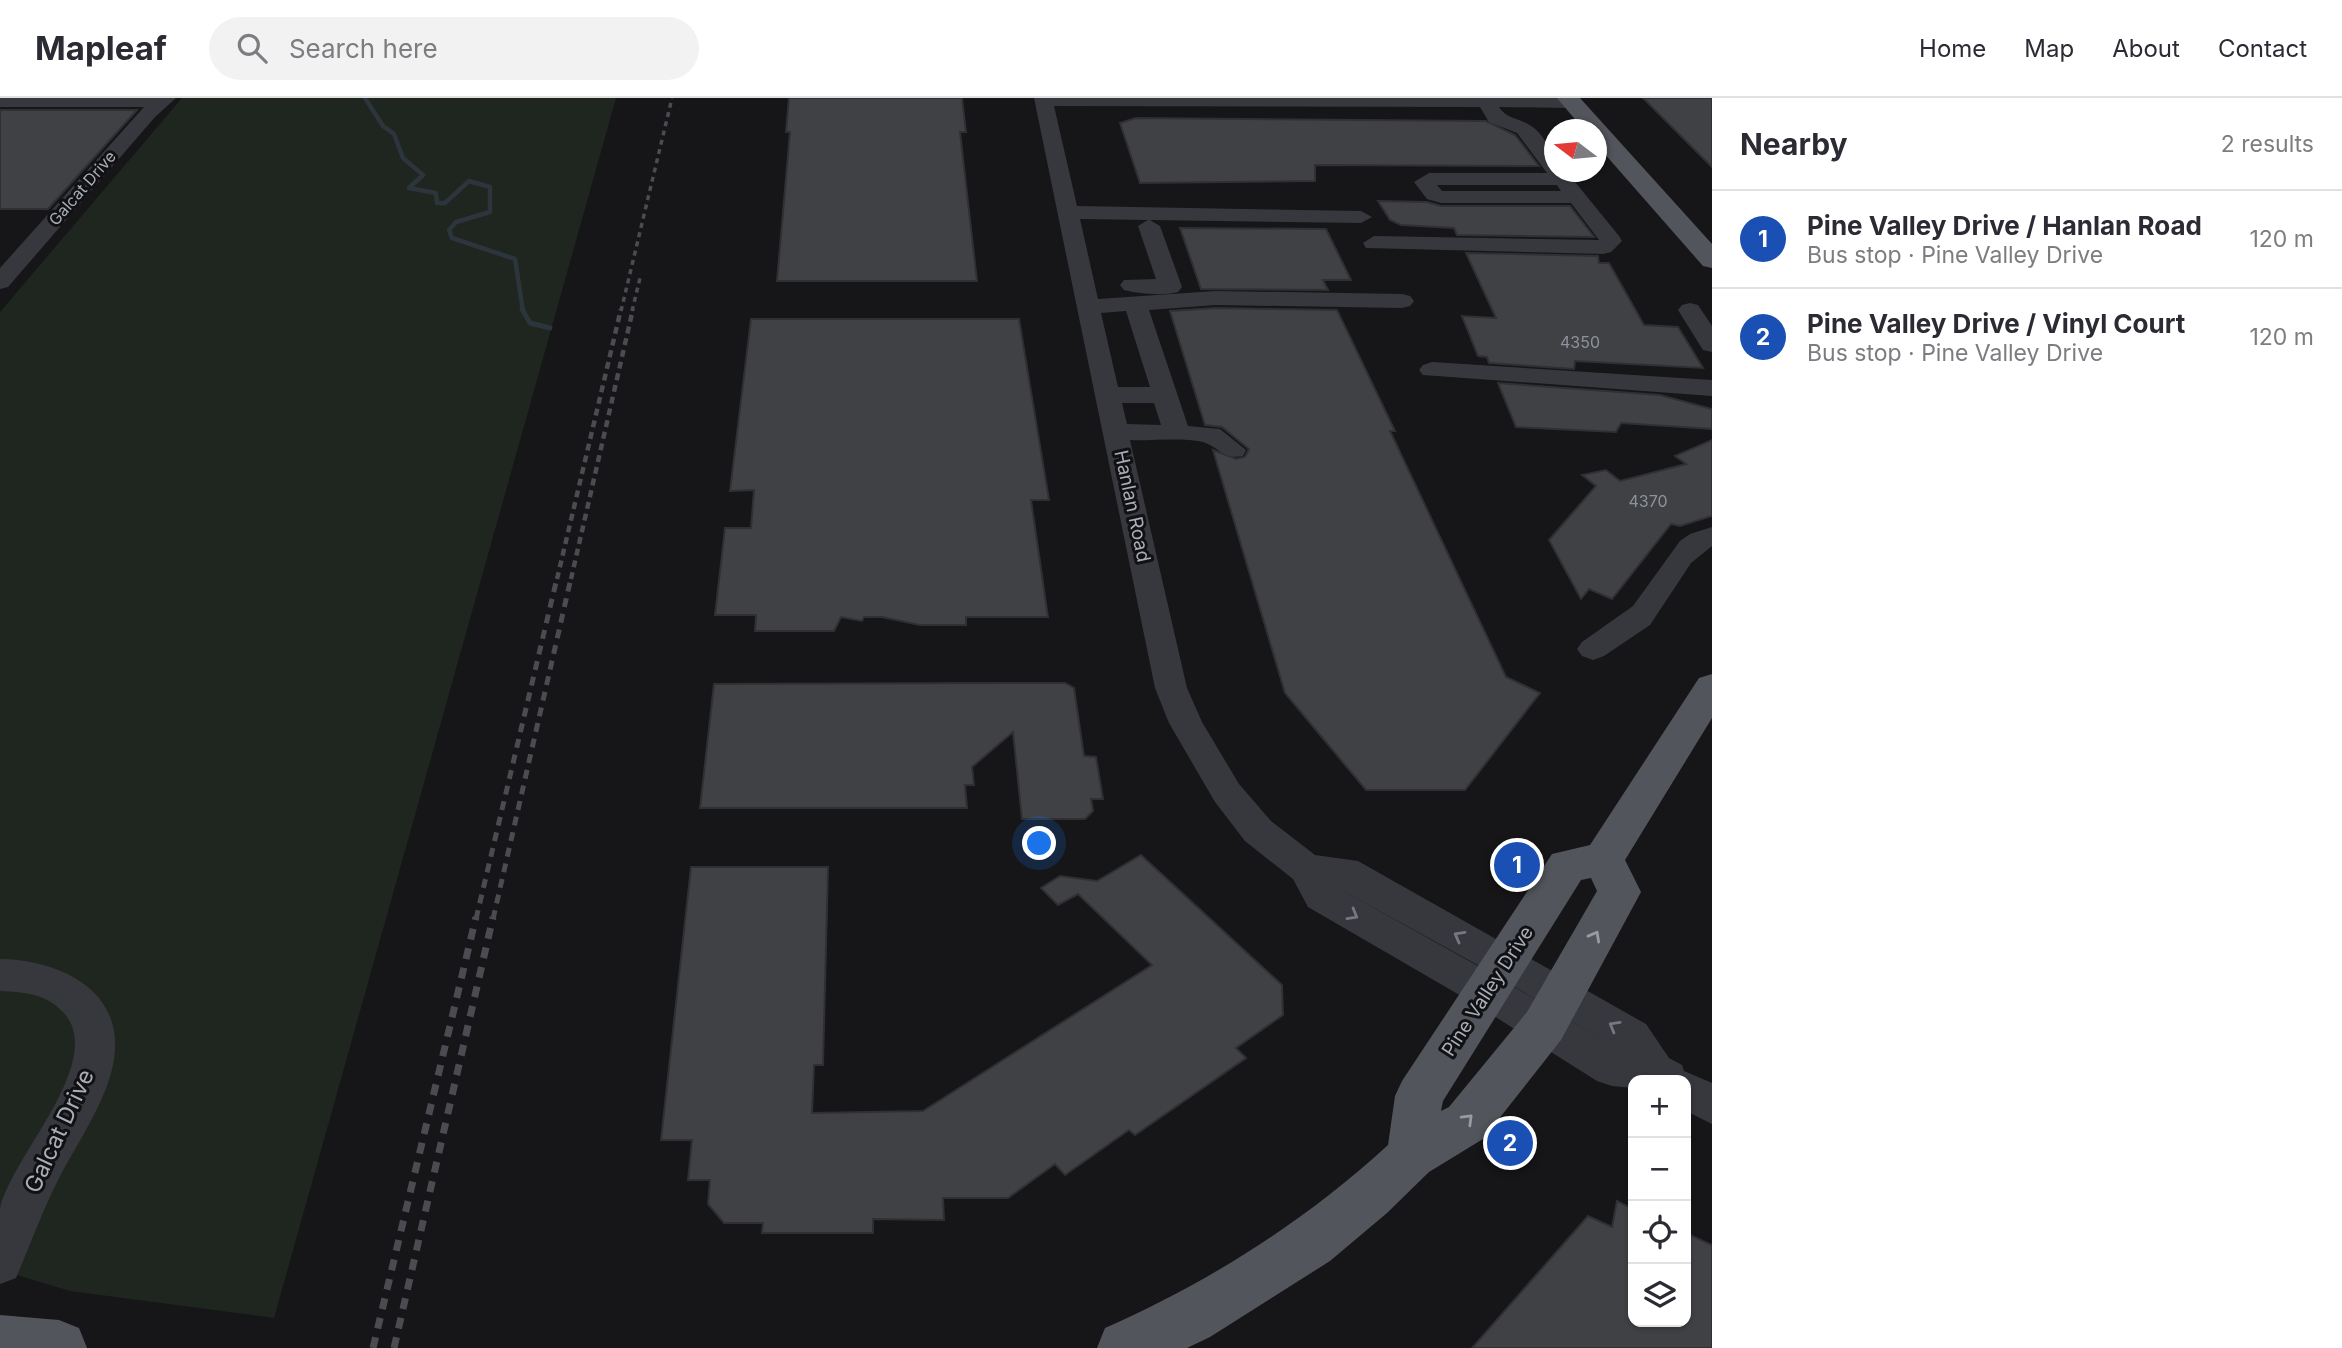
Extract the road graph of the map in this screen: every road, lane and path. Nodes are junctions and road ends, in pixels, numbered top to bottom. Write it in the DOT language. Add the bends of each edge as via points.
graph roads {
  1 [pos="1044,99"];
  2 [pos="166,100"];
  3 [pos="1281,100"];
  4 [pos="1303,100"];
  5 [pos="1569,100"];
  6 [pos="0,101"];
  7 [pos="1491,110"];
  8 [pos="1313,119"];
  9 [pos="1586,119"];
  10 [pos="1607,142"];
  11 [pos="1544,155"];
  12 [pos="1544,174"];
  13 [pos="1565,182"];
  14 [pos="1577,197"];
  15 [pos="1195,215"];
  16 [pos="1361,218"];
  17 [pos="1070,220"];
  18 [pos="1149,226"];
  19 [pos="1374,243"];
  20 [pos="1712,260"];
  21 [pos="0,282"];
  22 [pos="1170,287"];
  23 [pos="1087,296"];
  24 [pos="1216,298"];
  25 [pos="1402,301"];
  26 [pos="1136,304"];
  27 [pos="1690,310"];
  28 [pos="1712,345"];
  29 [pos="1432,370"];
  30 [pos="1712,388"];
  31 [pos="1110,395"];
  32 [pos="1166,395"];
  33 [pos="1117,432"];
  34 [pos="1177,433"];
  35 [pos="1233,450"];
  36 [pos="1712,536"];
  37 [pos="1593,649"];
  38 [pos="1712,687"];
  39 [pos="1603,859"];
  40 [pos="0,975"];
  41 [pos="1497,977"];
  42 [pos="1552,1010"];
  43 [pos="1646,1075"];
  44 [pos="1691,1092"];
  45 [pos="1712,1105"];
  46 [pos="1411,1156"];
  47 [pos="0,1262"];
  48 [pos="0,1343"];
  49 [pos="59,1348"];
  50 [pos="1125,1348"];
  1 -- 3 [label="street"];
  1 -- 17 [label="street, Hanlan Road"];
  2 -- 6 [label="street"];
  2 -- 21 [label="street, Galcat Drive" via="148,113"];
  3 -- 4 [label="street"];
  4 -- 7 [label="street"];
  5 -- 7 [label="street"];
  5 -- 9 [label="main road"];
  7 -- 8 [label="street"];
  7 -- 11 [label="street" via="1524,129"];
  10 -- 20 [label="main road"];
  12 -- 14 [label="street" via="1429,179 1424,183 1441,197"];
  13 -- 14 [label="street"];
  14 -- 19 [label="street" via="1611,241 1603,247"];
  15 -- 16 [label="street"];
  15 -- 17 [label="street"];
  15 -- 18 [label="street" via="1185,225"];
  17 -- 18 [label="street"];
  17 -- 23 [label="street, Hanlan Road"];
  18 -- 22 [label="street"];
  22 -- 23 [label="street"];
  22 -- 24 [label="street" via="1208,291"];
  23 -- 26 [label="street"];
  23 -- 31 [label="street, Hanlan Road"];
  24 -- 25 [label="street"];
  24 -- 26 [label="street"];
  26 -- 32 [label="street"];
  27 -- 28 [label="street"];
  29 -- 30 [label="street"];
  31 -- 32 [label="street"];
  31 -- 33 [label="street, Hanlan Road"];
  32 -- 34 [label="street"];
  33 -- 34 [label="street"];
  33 -- 41 [label="street, Hanlan Road" via="1171,688 1227,793 1258,831 1307,869 1321,897"];
  34 -- 35 [label="street" via="1211,435"];
  36 -- 37 [label="lane" via="1699,539 1686,552 1643,614"];
  38 -- 39 [label="main road"];
  39 -- 41 [label="main road, Pine Valley Drive" via="1567,866"];
  42 -- 39 [label="main road, one-way" via="1619,892"];
  40 -- 47 [label="street, Galcat Drive" via="32,977 60,986 89,1016 95,1040 90,1074 35,1180"];
  41 -- 42 [label="street, Hanlan Road"];
  41 -- 46 [label="main road, Pine Valley Drive" via="1419,1096"];
  42 -- 43 [label="street, Hanlan Road" via="1612,1068"];
  46 -- 42 [label="main road, one-way" via="1465,1124"];
  44 -- 45 [label="street"];
  46 -- 50 [label="main road" via="1311,1243 1191,1318"];
  48 -- 49 [label="main road"];
}
